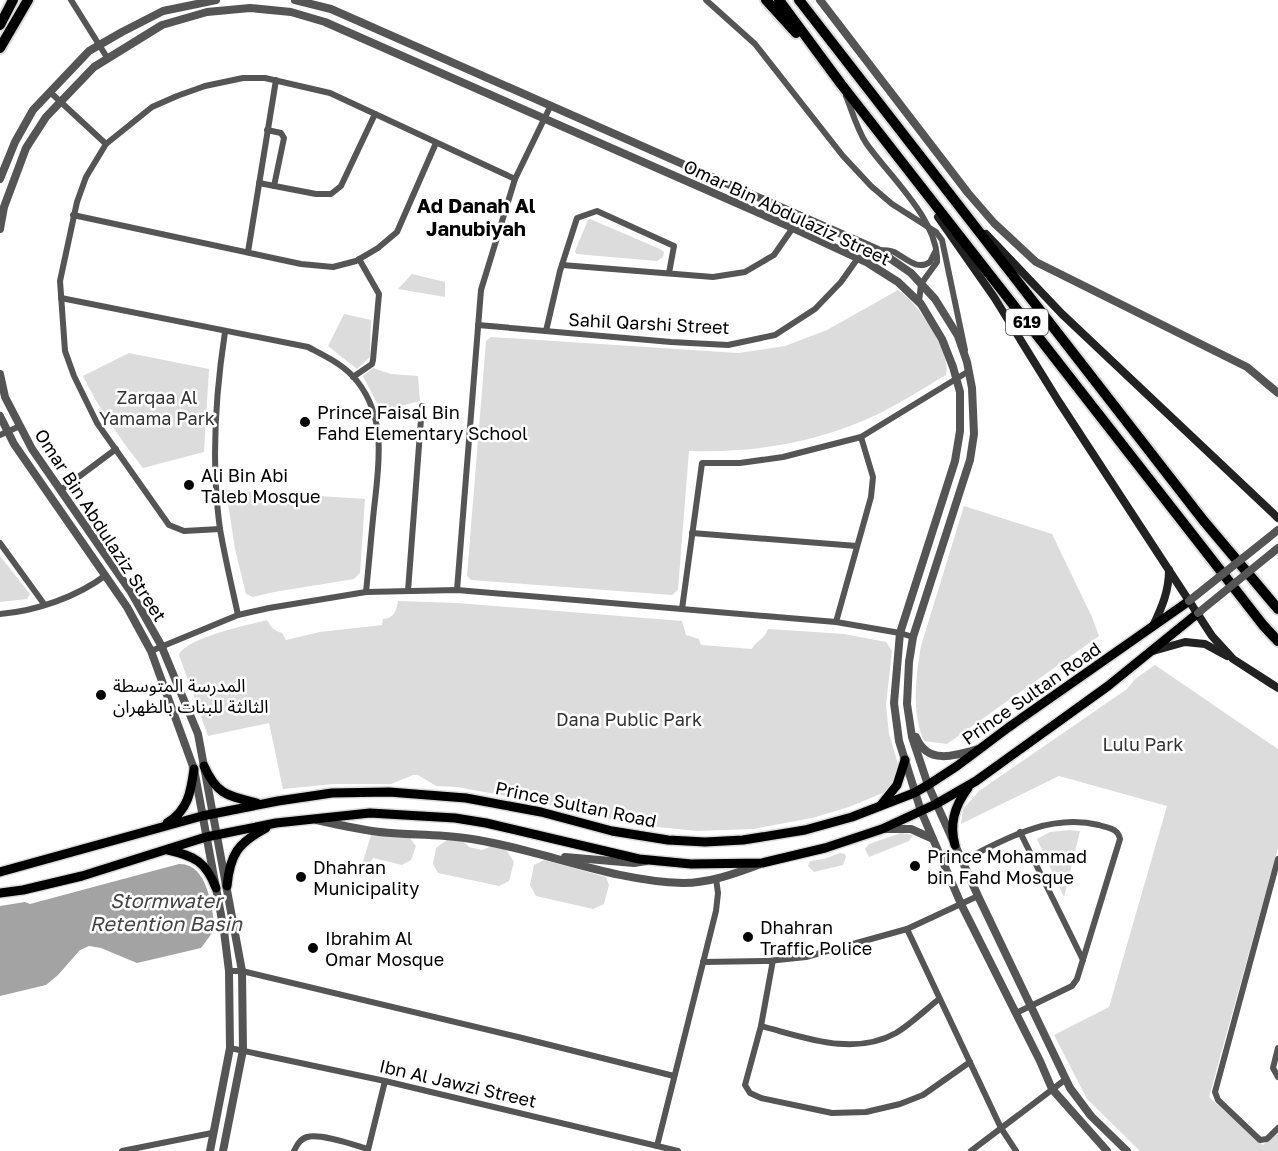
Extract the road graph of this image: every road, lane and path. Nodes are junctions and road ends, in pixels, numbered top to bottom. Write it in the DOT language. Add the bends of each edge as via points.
graph roads {
  1 [pos="13,0"];
  2 [pos="28,0"];
  3 [pos="71,0"];
  4 [pos="216,0"];
  5 [pos="295,0"];
  6 [pos="706,0"];
  7 [pos="766,0"];
  8 [pos="779,0"];
  9 [pos="799,0"];
  10 [pos="806,0"];
  11 [pos="820,0"];
  12 [pos="0,25"];
  13 [pos="100,45"];
  14 [pos="834,47"];
  15 [pos="0,48"];
  16 [pos="108,59"];
  17 [pos="276,80"];
  18 [pos="841,84"];
  19 [pos="50,92"];
  20 [pos="60,103"];
  21 [pos="551,105"];
  22 [pos="375,114"];
  23 [pos="544,118"];
  24 [pos="872,123"];
  25 [pos="267,130"];
  26 [pos="436,142"];
  27 [pos="106,144"];
  28 [pos="0,179"];
  29 [pos="515,179"];
  30 [pos="259,183"];
  31 [pos="274,186"];
  32 [pos="955,201"];
  33 [pos="73,215"];
  34 [pos="801,216"];
  35 [pos="929,227"];
  36 [pos="793,228"];
  37 [pos="0,229"];
  38 [pos="936,249"];
  39 [pos="878,250"];
  40 [pos="248,252"];
  41 [pos="858,258"];
  42 [pos="359,259"];
  43 [pos="562,265"];
  44 [pos="669,273"];
  45 [pos="921,284"];
  46 [pos="61,298"];
  47 [pos="919,302"];
  48 [pos="478,325"];
  49 [pos="546,331"];
  50 [pos="225,332"];
  51 [pos="967,362"];
  52 [pos="969,371"];
  53 [pos="0,374"];
  54 [pos="353,377"];
  55 [pos="956,378"];
  56 [pos="1278,393"];
  57 [pos="422,406"];
  58 [pos="0,416"];
  59 [pos="20,426"];
  60 [pos="4,433"];
  61 [pos="861,437"];
  62 [pos="116,449"];
  63 [pos="61,490"];
  64 [pos="1253,493"];
  65 [pos="1278,510"];
  66 [pos="1278,518"];
  67 [pos="220,529"];
  68 [pos="1278,530"];
  69 [pos="692,533"];
  70 [pos="0,543"];
  71 [pos="858,546"];
  72 [pos="1278,548"];
  73 [pos="1169,570"];
  74 [pos="106,575"];
  75 [pos="457,590"];
  76 [pos="408,591"];
  77 [pos="366,592"];
  78 [pos="1189,601"];
  79 [pos="44,604"];
  80 [pos="682,609"];
  81 [pos="1278,609"];
  82 [pos="1198,613"];
  83 [pos="0,614"];
  84 [pos="238,615"];
  85 [pos="836,622"];
  86 [pos="1153,626"];
  87 [pos="900,633"];
  88 [pos="913,637"];
  89 [pos="1278,641"];
  90 [pos="161,647"];
  91 [pos="151,651"];
  92 [pos="1153,651"];
  93 [pos="1233,659"];
  94 [pos="1278,688"];
  95 [pos="909,716"];
  96 [pos="982,747"];
  97 [pos="905,760"];
  98 [pos="204,766"];
  99 [pos="194,769"];
  100 [pos="971,784"];
  101 [pos="928,785"];
  102 [pos="914,793"];
  103 [pos="263,804"];
  104 [pos="936,804"];
  105 [pos="879,807"];
  106 [pos="921,811"];
  107 [pos="213,814"];
  108 [pos="202,816"];
  109 [pos="312,819"];
  110 [pos="276,823"];
  111 [pos="158,829"];
  112 [pos="881,830"];
  113 [pos="1020,832"];
  114 [pos="217,835"];
  115 [pos="206,837"];
  116 [pos="933,838"];
  117 [pos="955,845"];
  118 [pos="166,849"];
  119 [pos="543,854"];
  120 [pos="1278,859"];
  121 [pos="649,861"];
  122 [pos="962,861"];
  123 [pos="762,863"];
  124 [pos="3,871"];
  125 [pos="716,879"];
  126 [pos="227,886"];
  127 [pos="216,888"];
  128 [pos="23,890"];
  129 [pos="0,893"];
  130 [pos="978,896"];
  131 [pos="0,898"];
  132 [pos="961,904"];
  133 [pos="907,930"];
  134 [pos="773,960"];
  135 [pos="1083,960"];
  136 [pos="703,962"];
  137 [pos="229,971"];
  138 [pos="242,971"];
  139 [pos="939,999"];
  140 [pos="1031,1006"];
  141 [pos="1016,1013"];
  142 [pos="760,1026"];
  143 [pos="230,1048"];
  144 [pos="1278,1048"];
  145 [pos="243,1050"];
  146 [pos="970,1062"];
  147 [pos="674,1076"];
  148 [pos="1278,1077"];
  149 [pos="1065,1079"];
  150 [pos="385,1081"];
  151 [pos="1052,1089"];
  152 [pos="1001,1128"];
  153 [pos="1278,1128"];
  154 [pos="213,1133"];
  155 [pos="657,1146"];
  156 [pos="368,1150"];
  157 [pos="122,1151"];
  158 [pos="210,1151"];
  159 [pos="223,1151"];
  160 [pos="294,1151"];
  161 [pos="678,1151"];
  162 [pos="970,1151"];
  163 [pos="1016,1151"];
  164 [pos="1107,1151"];
  165 [pos="1127,1151"];
  1 -- 12 [label="highway"];
  2 -- 15 [label="highway"];
  3 -- 13 [label="street"];
  4 -- 13 [label="street" via="163,11"];
  5 -- 21 [label="street" via="331,9"];
  6 -- 35 [label="street" via="754,44 843,156 872,186"];
  7 -- 18 [label="highway"];
  8 -- 18 [label="highway, 619"];
  9 -- 14 [label="highway, 619"];
  10 -- 14 [label="highway"];
  11 -- 56 [label="street" via="968,193 1036,262 1247,367"];
  13 -- 16 [label="street"];
  13 -- 19 [label="street" via="89,51"];
  14 -- 32 [label="highway, 619"];
  16 -- 20 [label="street, Omar Bin Abdulaziz Street"];
  16 -- 23 [label="street, Omar Bin Abdulaziz Street" via="162,25 207,12 250,8 291,12 325,22"];
  17 -- 22 [label="street" via="330,93"];
  17 -- 25 [label="street"];
  17 -- 27 [label="street" via="243,78 177,96 152,107"];
  18 -- 24 [label="highway, 619"];
  18 -- 35 [label="street" via="865,141"];
  19 -- 20 [label="street"];
  19 -- 28 [label="street" via="33,110"];
  20 -- 27 [label="street"];
  20 -- 37 [label="street, Omar Bin Abdulaziz Street" via="26,148"];
  21 -- 23 [label="street"];
  21 -- 34 [label="street"];
  22 -- 26 [label="street"];
  22 -- 31 [label="street" via="341,186 331,194"];
  23 -- 29 [label="street"];
  23 -- 36 [label="street, Omar Bin Abdulaziz Street"];
  24 -- 73 [label="main road" via="961,249"];
  24 -- 89 [label="highway, 619"];
  25 -- 30 [label="street"];
  25 -- 31 [label="street" via="284,138"];
  26 -- 29 [label="street"];
  26 -- 42 [label="street" via="398,232"];
  27 -- 33 [label="street" via="86,177"];
  29 -- 48 [label="street" via="481,290"];
  30 -- 31 [label="street"];
  30 -- 40 [label="street"];
  32 -- 64 [label="main road" via="1062,314"];
  32 -- 81 [label="highway, 619" via="1203,520"];
  33 -- 40 [label="street"];
  33 -- 46 [label="street" via="60,281"];
  34 -- 36 [label="street"];
  34 -- 39 [label="street"];
  35 -- 38 [label="street"];
  35 -- 51 [label="street" via="942,240"];
  36 -- 41 [label="street, Omar Bin Abdulaziz Street"];
  36 -- 44 [label="street" via="774,255 745,272 713,277"];
  38 -- 39 [label="street" via="930,262 921,266 890,250"];
  38 -- 45 [label="street" via="937,262"];
  39 -- 45 [label="street"];
  40 -- 42 [label="street" via="333,267"];
  41 -- 47 [label="street, Omar Bin Abdulaziz Street" via="898,282"];
  41 -- 49 [label="street, Sahil Qarshi Street" via="815,309 775,335 728,345"];
  42 -- 54 [label="street" via="379,294 372,364"];
  43 -- 44 [label="street"];
  43 -- 44 [label="street" via="577,218 597,211 674,246"];
  43 -- 49 [label="street"];
  45 -- 47 [label="street"];
  45 -- 51 [label="street" via="958,336"];
  46 -- 50 [label="street"];
  46 -- 62 [label="street" via="65,351 74,376 97,423"];
  47 -- 55 [label="street, Omar Bin Abdulaziz Street" via="942,339"];
  48 -- 49 [label="street, Sahil Qarshi Street"];
  48 -- 75 [label="street"];
  50 -- 54 [label="street" via="308,347 336,362"];
  50 -- 67 [label="street" via="216,417"];
  51 -- 52 [label="street"];
  52 -- 55 [label="street"];
  52 -- 88 [label="street" via="974,434 969,460"];
  53 -- 59 [label="street, Omar Bin Abdulaziz Street" via="5,397"];
  54 -- 77 [label="street" via="372,406 380,454"];
  55 -- 61 [label="street"];
  55 -- 87 [label="street, Omar Bin Abdulaziz Street" via="960,431 955,461"];
  57 -- 76 [label="street"];
  58 -- 60 [label="street"];
  59 -- 60 [label="street"];
  59 -- 63 [label="street, Omar Bin Abdulaziz Street"];
  60 -- 74 [label="street"];
  61 -- 69 [label="street" via="783,457 702,464"];
  61 -- 71 [label="street" via="873,477"];
  62 -- 63 [label="street"];
  62 -- 67 [label="street" via="169,525 184,531"];
  63 -- 90 [label="street, Omar Bin Abdulaziz Street" via="130,592"];
  64 -- 65 [label="main road"];
  64 -- 66 [label="main road"];
  67 -- 84 [label="street"];
  68 -- 78 [label="street, Prince Sultan Road, bridge"];
  69 -- 71 [label="street"];
  69 -- 80 [label="street"];
  70 -- 79 [label="street"];
  71 -- 85 [label="street"];
  72 -- 82 [label="street, bridge"];
  73 -- 78 [label="main road"];
  73 -- 86 [label="main road" via="1165,600"];
  74 -- 79 [label="street" via="88,589"];
  74 -- 91 [label="street"];
  75 -- 76 [label="street"];
  75 -- 80 [label="street"];
  76 -- 77 [label="street"];
  77 -- 84 [label="street"];
  78 -- 82 [label="main road"];
  78 -- 86 [label="main road, Prince Sultan Road"];
  79 -- 83 [label="street" via="23,612"];
  80 -- 85 [label="street"];
  82 -- 92 [label="main road, Prince Sultan Road"];
  82 -- 93 [label="main road"];
  84 -- 90 [label="street"];
  85 -- 87 [label="street"];
  86 -- 96 [label="main road, Prince Sultan Road"];
  87 -- 88 [label="street"];
  87 -- 97 [label="street, Omar Bin Abdulaziz Street" via="894,703"];
  88 -- 95 [label="street"];
  90 -- 91 [label="street"];
  90 -- 98 [label="street, Omar Bin Abdulaziz Street" via="198,734"];
  91 -- 99 [label="street"];
  92 -- 93 [label="main road" via="1185,642 1205,644"];
  92 -- 100 [label="main road, Prince Sultan Road"];
  93 -- 94 [label="main road"];
  95 -- 96 [label="street" via="918,742 928,753 944,758"];
  95 -- 101 [label="street"];
  96 -- 101 [label="main road, Prince Sultan Road"];
  97 -- 102 [label="street, Omar Bin Abdulaziz Street"];
  97 -- 105 [label="main road" via="897,784"];
  98 -- 103 [label="main road" via="211,782 223,793"];
  98 -- 107 [label="street, Omar Bin Abdulaziz Street"];
  99 -- 108 [label="street"];
  99 -- 111 [label="main road" via="187,803 176,818"];
  100 -- 104 [label="main road, Prince Sultan Road"];
  100 -- 117 [label="main road" via="954,816 951,832"];
  101 -- 102 [label="main road, Prince Sultan Road"];
  101 -- 104 [label="street"];
  102 -- 105 [label="main road, Prince Sultan Road"];
  102 -- 106 [label="street, Omar Bin Abdulaziz Street"];
  103 -- 105 [label="main road, Prince Sultan Road" via="332,793 389,792 466,798 612,831 705,842 805,831"];
  103 -- 107 [label="main road, Prince Sultan Road"];
  104 -- 106 [label="main road, Prince Sultan Road"];
  104 -- 117 [label="street"];
  106 -- 112 [label="main road, Prince Sultan Road"];
  106 -- 116 [label="street, Omar Bin Abdulaziz Street"];
  107 -- 108 [label="main road, Prince Sultan Road"];
  107 -- 114 [label="street, Omar Bin Abdulaziz Street"];
  108 -- 111 [label="main road, Prince Sultan Road"];
  108 -- 115 [label="street"];
  109 -- 110 [label="main road, Prince Sultan Road"];
  109 -- 119 [label="street" via="366,831 466,838"];
  109 -- 121 [label="main road, Prince Sultan Road" via="370,813 455,818"];
  110 -- 114 [label="main road, Prince Sultan Road"];
  110 -- 126 [label="main road" via="240,845 231,861"];
  111 -- 124 [label="main road, Prince Sultan Road"];
  112 -- 116 [label="street" via="911,829"];
  112 -- 123 [label="main road, Prince Sultan Road"];
  113 -- 122 [label="street"];
  113 -- 135 [label="street"];
  113 -- 135 [label="street" via="1069,821 1092,823 1119,833"];
  114 -- 115 [label="main road, Prince Sultan Road"];
  114 -- 126 [label="street, Omar Bin Abdulaziz Street"];
  115 -- 118 [label="main road, Prince Sultan Road"];
  115 -- 127 [label="street"];
  116 -- 132 [label="street, Omar Bin Abdulaziz Street"];
  117 -- 122 [label="street"];
  118 -- 127 [label="main road" via="198,860 210,873"];
  118 -- 128 [label="main road, Prince Sultan Road"];
  119 -- 121 [label="street"];
  119 -- 125 [label="street" via="644,879 684,883"];
  120 -- 153 [label="street" via="1215,1092 1218,1100 1260,1140 1267,1139"];
  121 -- 123 [label="main road, Prince Sultan Road"];
  122 -- 130 [label="street"];
  123 -- 125 [label="street"];
  125 -- 136 [label="street" via="716,911"];
  126 -- 138 [label="street, Omar Bin Abdulaziz Street"];
  127 -- 137 [label="street"];
  128 -- 129 [label="main road, Prince Sultan Road"];
  128 -- 131 [label="main road"];
  130 -- 132 [label="street"];
  130 -- 140 [label="street"];
  132 -- 133 [label="street"];
  132 -- 141 [label="street, Omar Bin Abdulaziz Street"];
  133 -- 134 [label="street" via="806,957"];
  133 -- 139 [label="street"];
  134 -- 136 [label="street"];
  134 -- 142 [label="street"];
  135 -- 140 [label="street" via="1072,986"];
  136 -- 147 [label="street"];
  137 -- 138 [label="street"];
  137 -- 143 [label="street"];
  138 -- 145 [label="street, Omar Bin Abdulaziz Street"];
  138 -- 147 [label="street"];
  139 -- 142 [label="street" via="896,1033 854,1046"];
  139 -- 146 [label="street"];
  140 -- 141 [label="street"];
  140 -- 149 [label="street"];
  141 -- 151 [label="street, Omar Bin Abdulaziz Street"];
  142 -- 146 [label="street" via="745,1085 750,1093 832,1113 866,1112 900,1104 923,1095"];
  143 -- 145 [label="street, Ibn Al Jawzi Street"];
  143 -- 154 [label="street"];
  144 -- 148 [label="street" via="1273,1068"];
  145 -- 150 [label="street, Ibn Al Jawzi Street"];
  145 -- 159 [label="street, Omar Bin Abdulaziz Street"];
  146 -- 152 [label="street"];
  147 -- 155 [label="street"];
  149 -- 151 [label="street"];
  149 -- 165 [label="street" via="1091,1116"];
  150 -- 155 [label="street, Ibn Al Jawzi Street"];
  150 -- 156 [label="street"];
  151 -- 152 [label="street"];
  151 -- 164 [label="street, Omar Bin Abdulaziz Street"];
  152 -- 162 [label="street"];
  152 -- 163 [label="street"];
  154 -- 157 [label="street"];
  154 -- 158 [label="street"];
  155 -- 161 [label="street, Ibn Al Jawzi Street"];
  156 -- 160 [label="street" via="316,1136 298,1143"];
}
